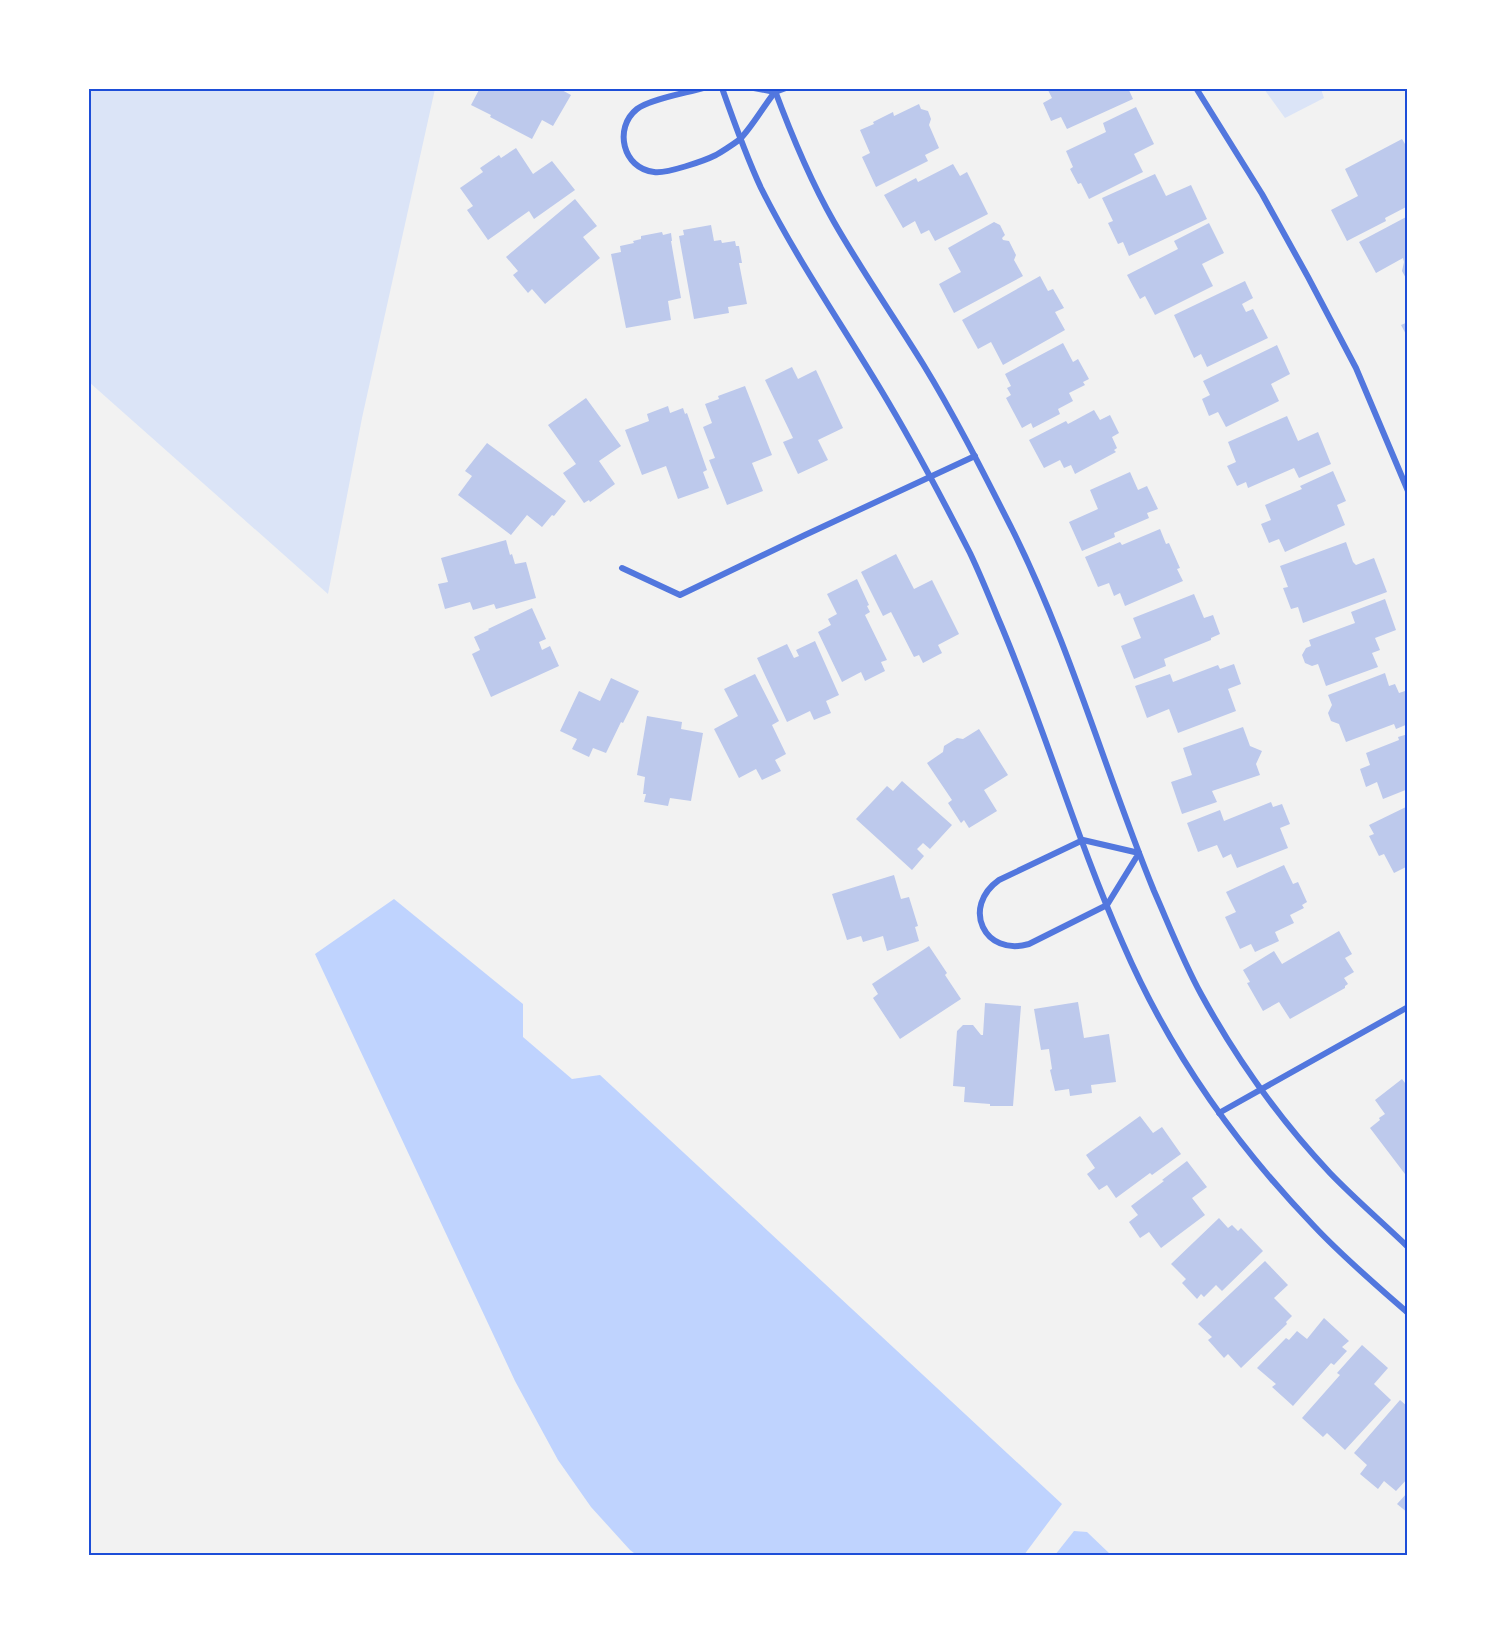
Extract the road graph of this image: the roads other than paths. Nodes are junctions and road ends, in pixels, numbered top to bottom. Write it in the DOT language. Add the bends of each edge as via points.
graph roads {
  1 [pos="703,88"];
  2 [pos="722,88"];
  3 [pos="754,88"];
  4 [pos="786,88"];
  5 [pos="1196,88"];
  6 [pos="774,90"];
  7 [pos="740,139"];
  8 [pos="975,456"];
  9 [pos="931,477"];
  10 [pos="1407,491"];
  11 [pos="622,568"];
  12 [pos="1083,840"];
  13 [pos="1139,853"];
  14 [pos="1107,905"];
  15 [pos="1407,1007"];
  16 [pos="1261,1088"];
  17 [pos="1219,1113"];
  18 [pos="1407,1247"];
  19 [pos="1407,1313"];
  1 -- 7 [label="street" via="645,104 637,110 623,136 628,156 644,170 670,171 715,156"];
  2 -- 7 [label="street"];
  3 -- 6 [label="street"];
  4 -- 6 [label="street"];
  5 -- 10 [label="street" via="1262,194 1356,368"];
  6 -- 7 [label="street"];
  6 -- 8 [label="street" via="807,170 835,223"];
  7 -- 9 [label="street" via="793,248"];
  8 -- 9 [label="street"];
  8 -- 13 [label="street" via="1022,548 1060,639"];
  9 -- 11 [label="street" via="680,595"];
  9 -- 12 [label="street" via="1015,657"];
  12 -- 13 [label="street"];
  12 -- 14 [label="street"];
  12 -- 14 [label="street" via="990,886 980,906 983,928 998,943 1018,947"];
  13 -- 14 [label="street"];
  13 -- 16 [label="street" via="1200,993"];
  14 -- 17 [label="street" via="1147,995"];
  15 -- 16 [label="street"];
  16 -- 17 [label="street"];
  16 -- 18 [label="street" via="1331,1173"];
  17 -- 19 [label="street" via="1250,1155 1314,1227"];
}
